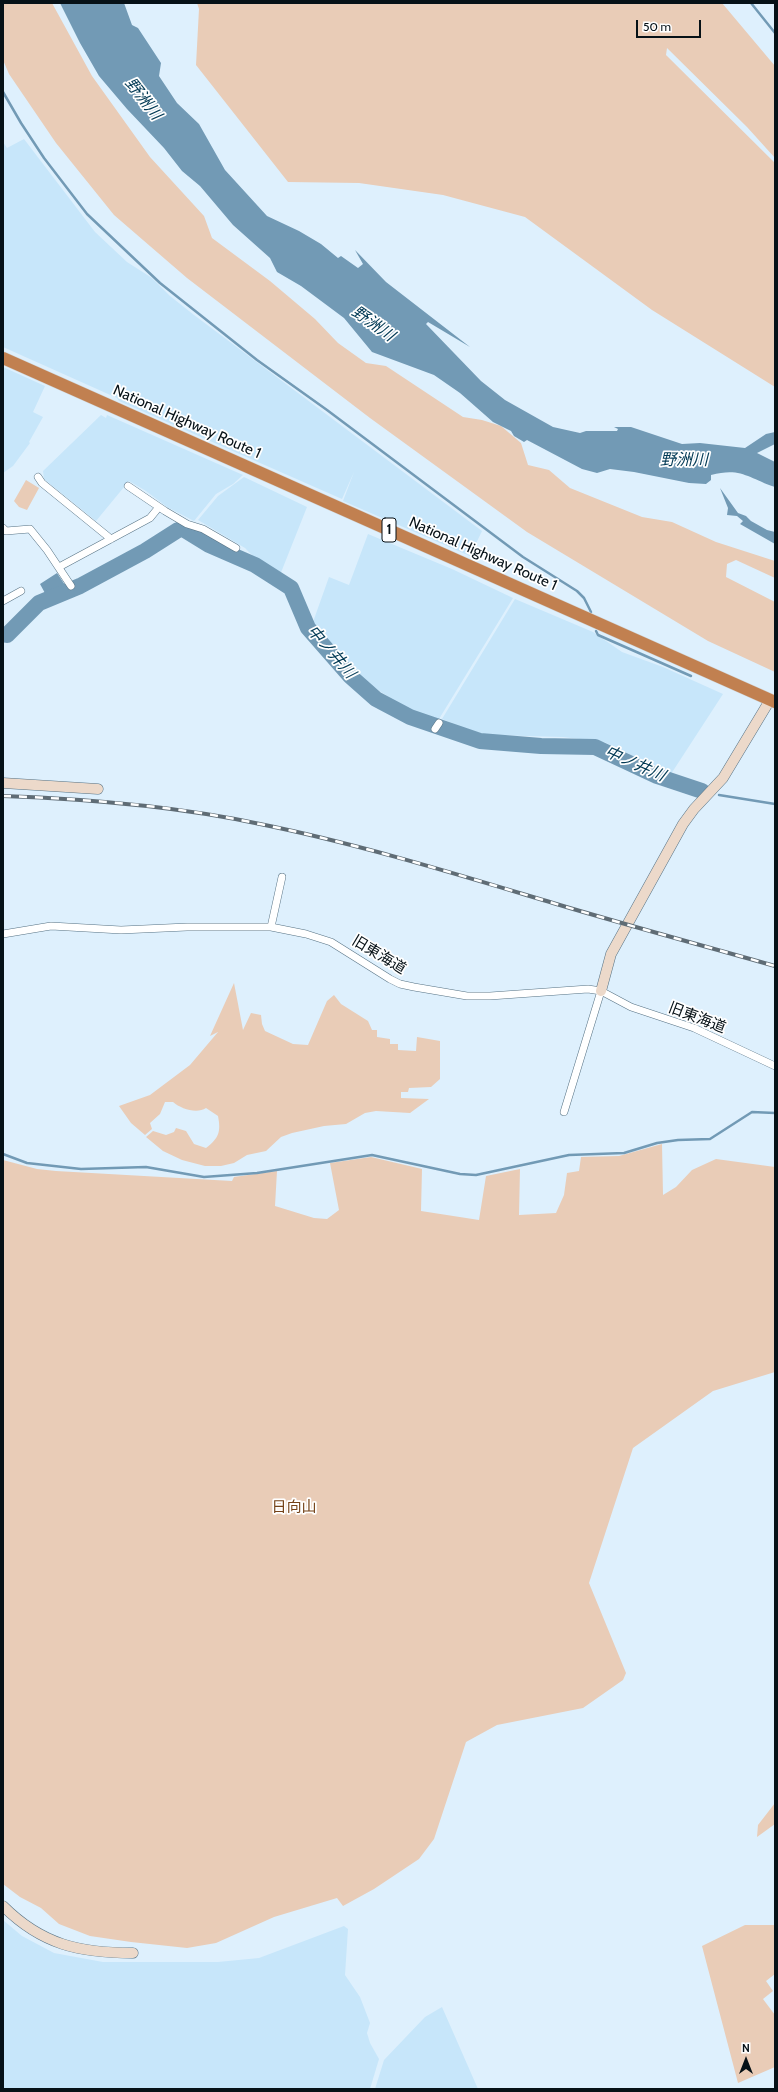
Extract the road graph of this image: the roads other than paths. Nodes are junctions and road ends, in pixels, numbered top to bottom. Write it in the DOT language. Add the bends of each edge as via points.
graph roads {
  1 [pos="3,358"];
  2 [pos="38,477"];
  3 [pos="128,486"];
  4 [pos="159,507"];
  5 [pos="3,528"];
  6 [pos="111,539"];
  7 [pos="236,548"];
  8 [pos="59,567"];
  9 [pos="71,586"];
  10 [pos="21,591"];
  11 [pos="3,601"];
  12 [pos="773,701"];
  13 [pos="3,783"];
  14 [pos="98,789"];
  15 [pos="282,877"];
  16 [pos="271,927"];
  17 [pos="3,934"];
  18 [pos="601,991"];
  19 [pos="775,1066"];
  20 [pos="564,1112"];
  21 [pos="3,1906"];
  22 [pos="132,1953"];
  1 -- 12 [label="highway, National Highway Route 1 / 1"];
  2 -- 6 [label="street"];
  3 -- 4 [label="street"];
  4 -- 6 [label="street" via="150,518"];
  4 -- 7 [label="street"];
  5 -- 8 [label="street" via="6,531 30,529"];
  6 -- 8 [label="street"];
  8 -- 9 [label="street"];
  10 -- 11 [label="street"];
  12 -- 18 [label="street" via="723,778 683,824 611,954"];
  13 -- 14 [label="street"];
  15 -- 16 [label="street"];
  16 -- 17 [label="street, 旧東海道" via="121,930 51,926"];
  16 -- 18 [label="street, 旧東海道" via="300,932 331,942 390,979 414,987 467,996 514,996 573,990"];
  18 -- 19 [label="street, 旧東海道" via="632,1007 694,1028"];
  18 -- 20 [label="street"];
  21 -- 22 [label="street" via="33,1932 52,1941 99,1953"];
}
